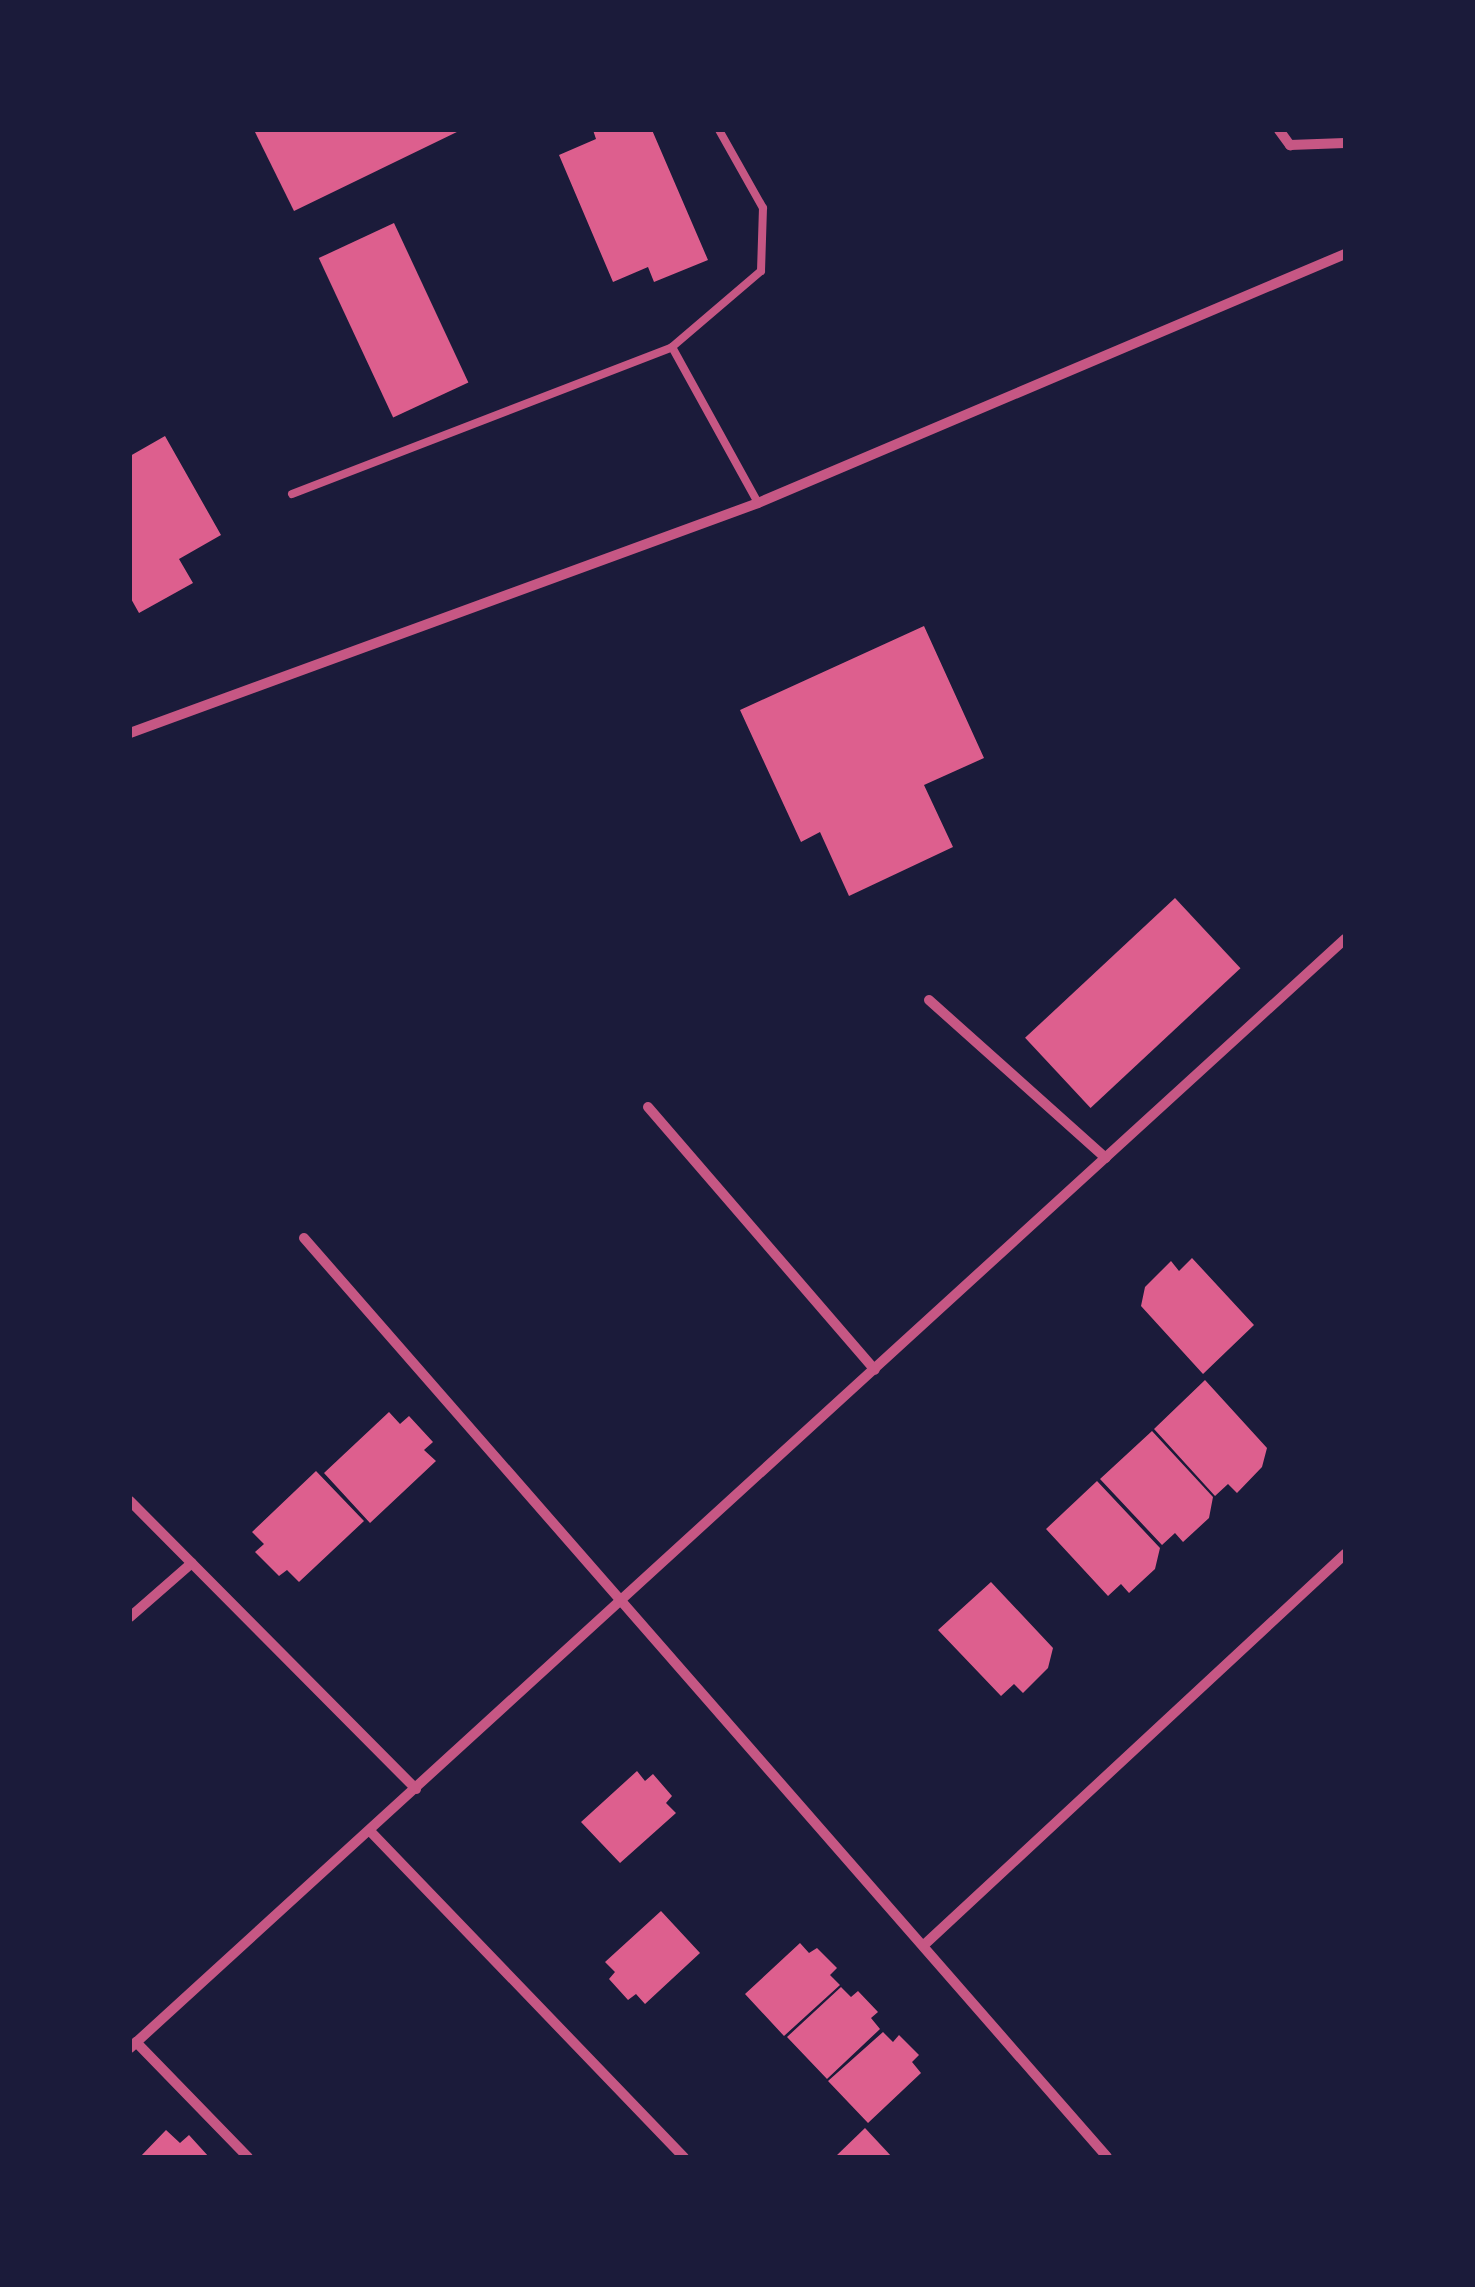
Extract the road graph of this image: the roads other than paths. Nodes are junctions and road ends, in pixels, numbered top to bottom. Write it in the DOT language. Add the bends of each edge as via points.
graph roads {
  1 [pos="719,130"];
  2 [pos="1279,130"];
  3 [pos="1345,143"];
  4 [pos="1345,254"];
  5 [pos="672,348"];
  6 [pos="292,494"];
  7 [pos="758,503"];
  8 [pos="130,733"];
  9 [pos="1345,939"];
  10 [pos="929,1000"];
  11 [pos="648,1107"];
  12 [pos="1106,1158"];
  13 [pos="304,1238"];
  14 [pos="875,1370"];
  15 [pos="130,1500"];
  16 [pos="1345,1554"];
  17 [pos="192,1563"];
  18 [pos="621,1602"];
  19 [pos="130,1617"];
  20 [pos="416,1789"];
  21 [pos="370,1831"];
  22 [pos="924,1944"];
  23 [pos="133,2045"];
  24 [pos="248,2157"];
  25 [pos="684,2157"];
  26 [pos="1107,2157"];
  1 -- 5 [label="lane" via="763,208 761,271"];
  2 -- 3 [label="street" via="1290,145"];
  4 -- 7 [label="street"];
  5 -- 6 [label="lane"];
  5 -- 7 [label="lane"];
  7 -- 8 [label="street"];
  9 -- 12 [label="street"];
  10 -- 12 [label="street"];
  11 -- 14 [label="street"];
  12 -- 14 [label="street"];
  13 -- 18 [label="street"];
  14 -- 18 [label="street"];
  15 -- 17 [label="street"];
  16 -- 22 [label="street"];
  17 -- 19 [label="street"];
  17 -- 20 [label="street"];
  18 -- 20 [label="street"];
  18 -- 22 [label="street"];
  20 -- 21 [label="street"];
  21 -- 23 [label="street"];
  21 -- 25 [label="street"];
  22 -- 26 [label="street"];
  23 -- 24 [label="street"];
}
